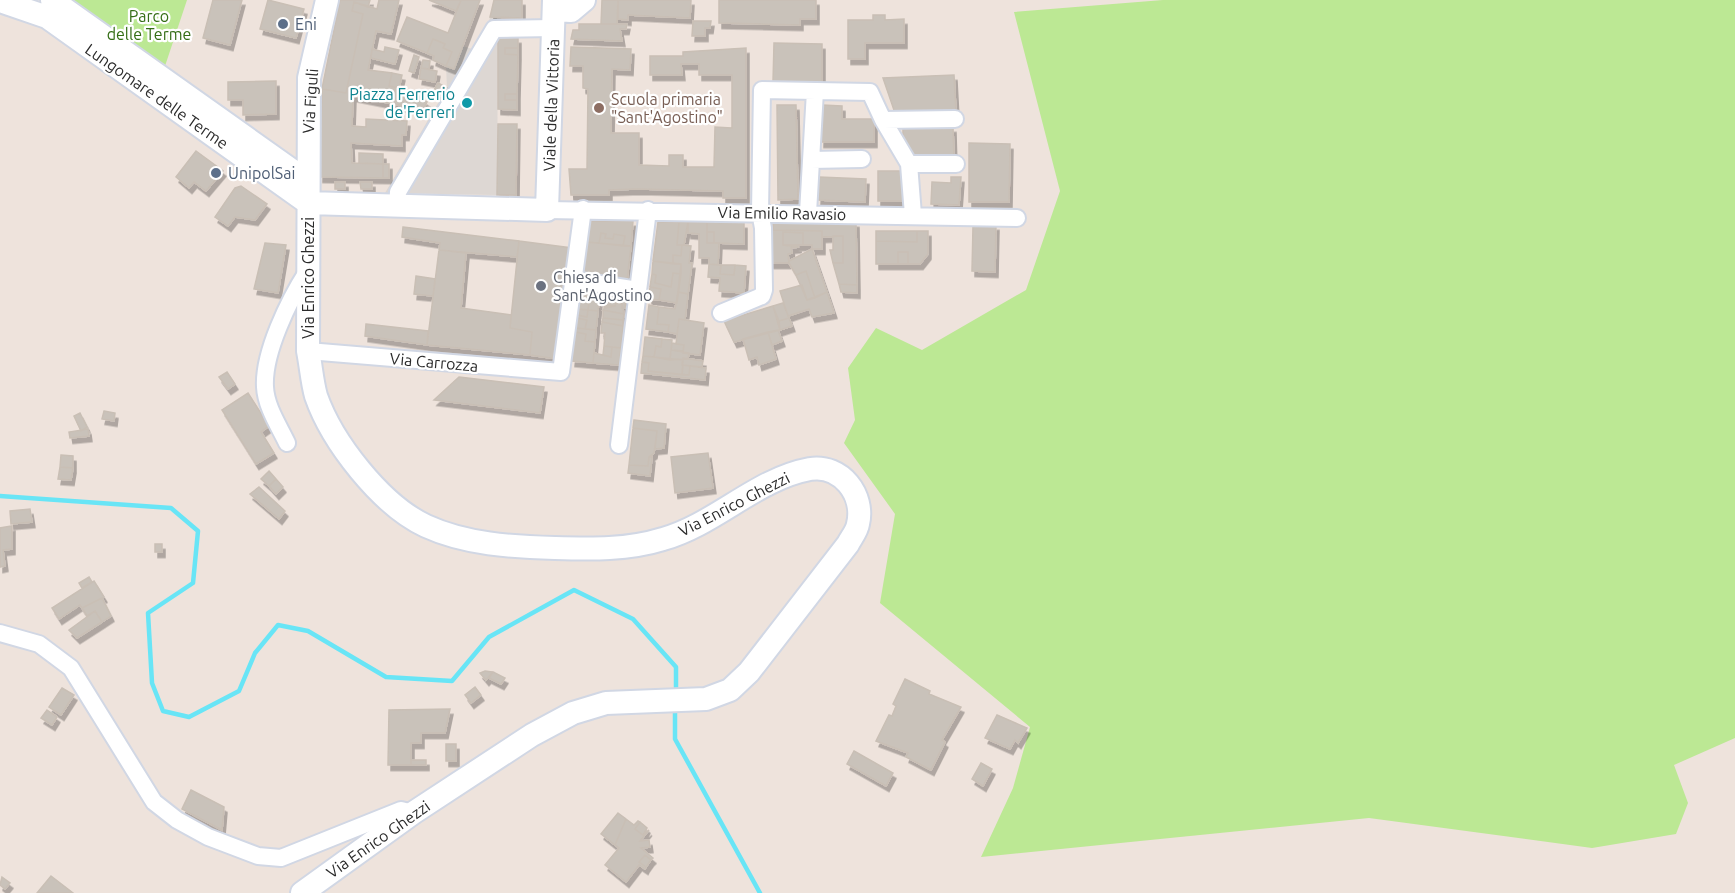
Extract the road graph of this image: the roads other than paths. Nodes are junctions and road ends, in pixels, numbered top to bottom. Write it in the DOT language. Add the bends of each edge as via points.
graph roads {
  1 [pos="52,0"];
  2 [pos="327,0"];
  3 [pos="584,0"];
  4 [pos="0,1"];
  5 [pos="553,13"];
  6 [pos="815,91"];
  7 [pos="955,119"];
  8 [pos="883,120"];
  9 [pos="862,159"];
  10 [pos="811,160"];
  11 [pos="909,164"];
  12 [pos="956,164"];
  13 [pos="307,181"];
  14 [pos="308,203"];
  15 [pos="397,207"];
  16 [pos="583,209"];
  17 [pos="547,210"];
  18 [pos="648,210"];
  19 [pos="760,212"];
  20 [pos="808,213"];
  21 [pos="913,214"];
  22 [pos="1017,218"];
  23 [pos="307,272"];
  24 [pos="574,280"];
  25 [pos="638,290"];
  26 [pos="721,313"];
  27 [pos="308,351"];
  28 [pos="287,443"];
  29 [pos="619,445"];
  30 [pos="0,633"];
  31 [pos="413,813"];
  32 [pos="302,893"];
  1 -- 13 [label="street, Lungomare delle Terme"];
  2 -- 13 [label="street, Via Figuli" via="309,78"];
  3 -- 5 [label="street" via="571,11"];
  4 -- 14 [label="street, Lungomare delle Terme" via="47,17"];
  5 -- 15 [label="street" via="494,29 398,192"];
  5 -- 17 [label="street, Viale della Vittoria"];
  6 -- 8 [label="street" via="870,92"];
  6 -- 10 [label="street"];
  6 -- 19 [label="street" via="762,90"];
  7 -- 8 [label="street"];
  8 -- 11 [label="street"];
  9 -- 10 [label="street"];
  10 -- 20 [label="street"];
  11 -- 12 [label="street"];
  11 -- 21 [label="street"];
  13 -- 14 [label="street, Via Figuli"];
  14 -- 15 [label="street"];
  14 -- 23 [label="street, Via Enrico Ghezzi"];
  15 -- 17 [label="street"];
  16 -- 17 [label="street, Via Emilio Ravasio"];
  16 -- 18 [label="street, Via Emilio Ravasio"];
  16 -- 24 [label="street"];
  18 -- 19 [label="street, Via Emilio Ravasio"];
  18 -- 25 [label="street"];
  19 -- 20 [label="street, Via Emilio Ravasio"];
  19 -- 26 [label="street" via="762,296"];
  20 -- 21 [label="street, Via Emilio Ravasio"];
  21 -- 22 [label="street, Via Emilio Ravasio"];
  23 -- 27 [label="street, Via Enrico Ghezzi"];
  23 -- 28 [label="street" via="288,301 272,349 265,387 269,406"];
  24 -- 25 [label="street"];
  24 -- 27 [label="street, Via Carrozza" via="561,372"];
  25 -- 29 [label="street"];
  27 -- 31 [label="street, Via Enrico Ghezzi" via="316,395 330,426 361,472 388,499 424,525 465,539 527,548 610,549 662,540 700,525 780,477 813,468 837,473 853,487 860,507 858,525 848,544 749,672 730,690 706,699 606,703 573,713 532,735"];
  30 -- 31 [label="street" via="39,644 66,664 80,679 154,802 208,837 258,856 281,858 401,810"];
  31 -- 32 [label="street, Via Enrico Ghezzi"];
}
